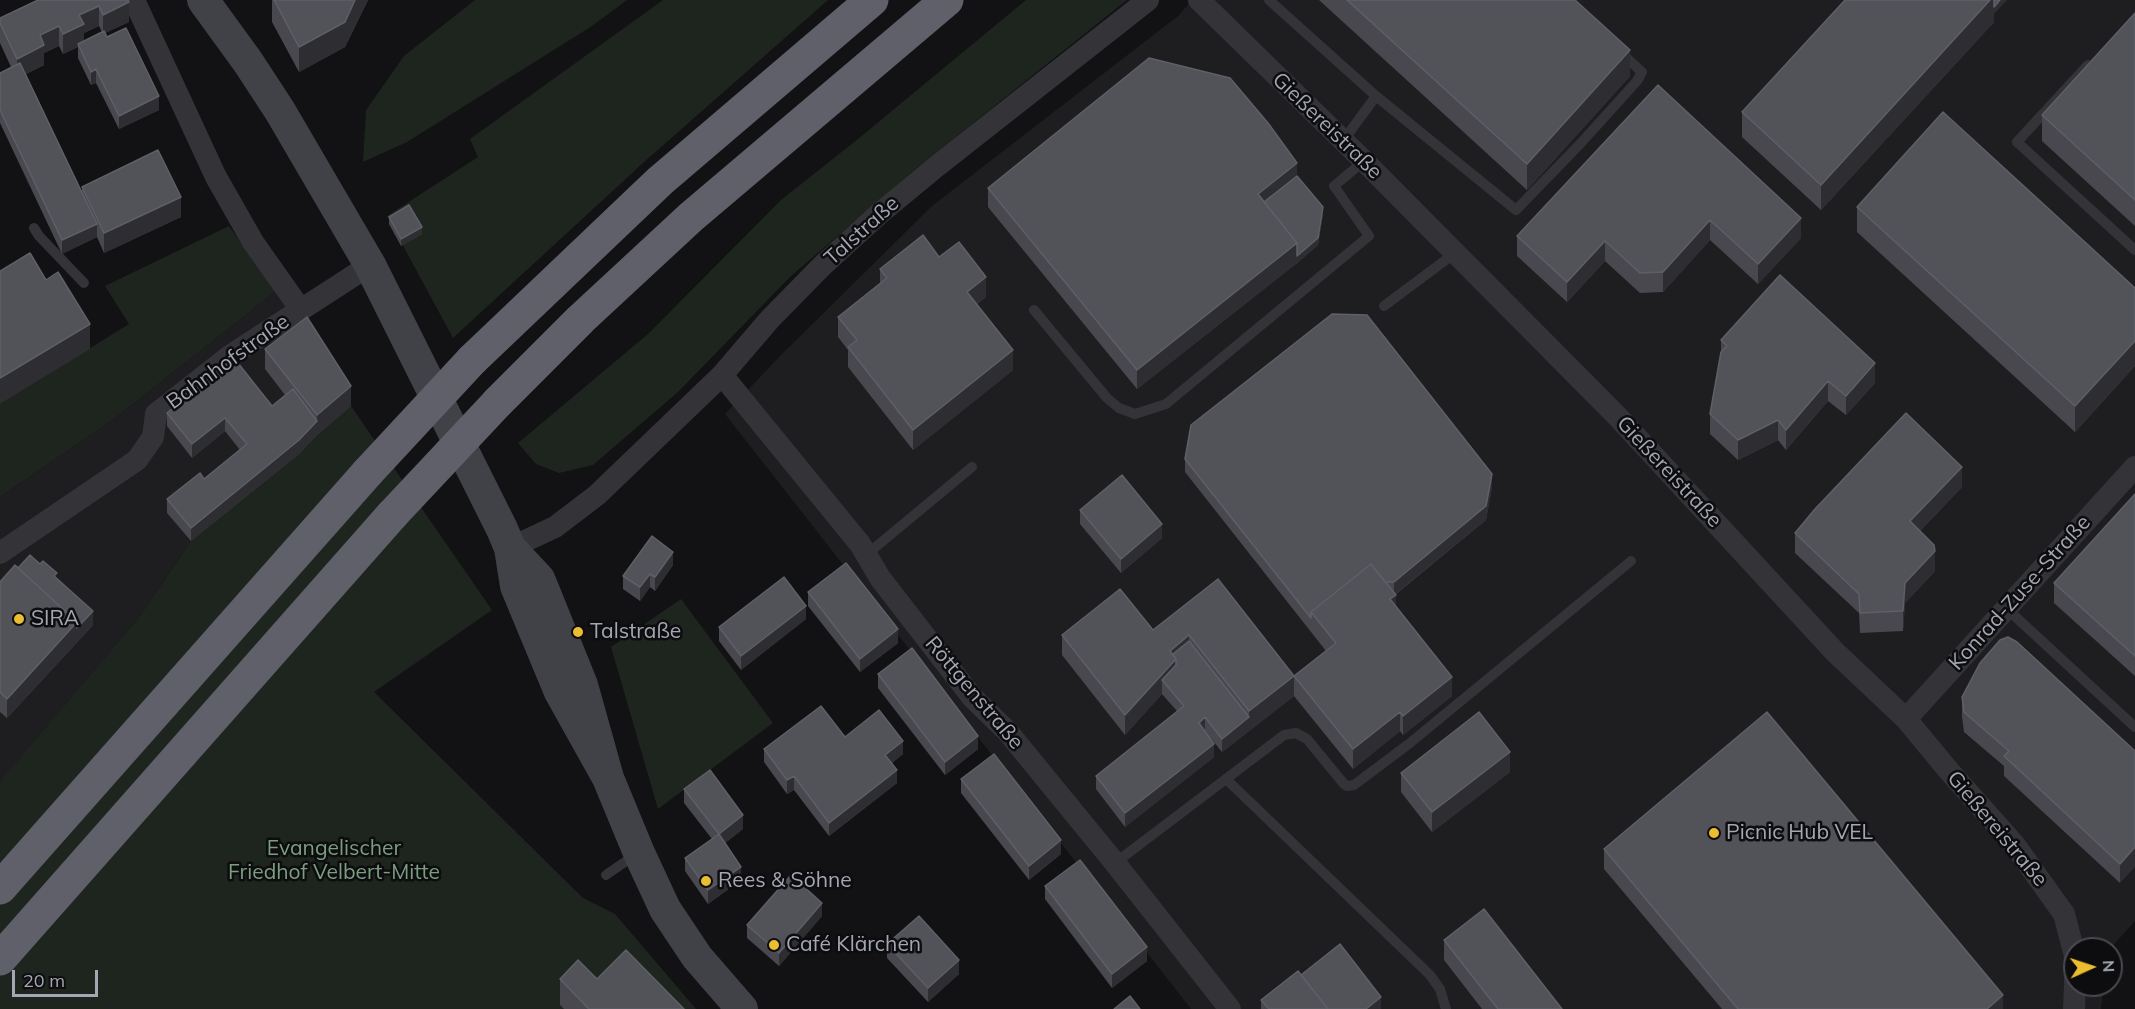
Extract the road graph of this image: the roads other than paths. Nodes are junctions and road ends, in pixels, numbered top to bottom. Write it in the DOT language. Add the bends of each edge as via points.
graph roads {
  1 [pos="134,0"];
  2 [pos="872,0"];
  3 [pos="947,0"];
  4 [pos="1148,0"];
  5 [pos="1199,0"];
  6 [pos="1269,0"];
  7 [pos="205,5"];
  8 [pos="1616,48"];
  9 [pos="2096,57"];
  10 [pos="1376,96"];
  11 [pos="1343,141"];
  12 [pos="1364,161"];
  13 [pos="34,228"];
  14 [pos="2135,250"];
  15 [pos="1455,253"];
  16 [pos="370,265"];
  17 [pos="84,283"];
  18 [pos="1384,306"];
  19 [pos="301,310"];
  20 [pos="1034,310"];
  21 [pos="722,375"];
  22 [pos="972,466"];
  23 [pos="2135,467"];
  24 [pos="510,548"];
  25 [pos="0,553"];
  26 [pos="866,555"];
  27 [pos="1631,561"];
  28 [pos="2006,608"];
  29 [pos="1906,718"];
  30 [pos="2135,727"];
  31 [pos="1226,779"];
  32 [pos="639,853"];
  33 [pos="1115,863"];
  34 [pos="606,875"];
  35 [pos="0,888"];
  36 [pos="2070,937"];
  37 [pos="0,959"];
  38 [pos="742,1009"];
  39 [pos="1230,1009"];
  40 [pos="1446,1009"];
  1 -- 19 [label="street, Bahnhofstraße" via="216,177 253,242"];
  2 -- 35 [label="highway, bridge" via="660,181 472,360"];
  3 -- 37 [label="highway, bridge" via="691,217 498,402 392,515"];
  4 -- 21 [label="street, Talstraße" via="879,214 770,318"];
  5 -- 11 [label="street, Gießereistraße"];
  6 -- 10 [label="lane"];
  7 -- 16 [label="street" via="280,111"];
  8 -- 10 [label="lane" via="1642,72 1637,81 1516,210"];
  9 -- 14 [label="lane" via="2017,142"];
  10 -- 11 [label="lane"];
  11 -- 12 [label="street, Gießereistraße"];
  12 -- 15 [label="street, Gießereistraße"];
  12 -- 20 [label="lane" via="1334,186 1369,236 1166,404 1134,414 1119,408"];
  13 -- 17 [label="lane"];
  15 -- 18 [label="lane"];
  15 -- 29 [label="street, Gießereistraße" via="1618,417 1835,652"];
  16 -- 19 [label="street, Bahnhofstraße"];
  16 -- 24 [label="street"];
  19 -- 25 [label="street, Bahnhofstraße" via="231,355 156,414 153,437 137,460"];
  21 -- 24 [label="street, Talstraße" via="597,495 555,527"];
  21 -- 26 [label="street, Röttgenstraße"];
  22 -- 26 [label="lane"];
  23 -- 28 [label="street, Konrad-Zuse-Straße"];
  24 -- 32 [label="street" via="516,586 560,692 608,778"];
  26 -- 33 [label="street, Röttgenstraße" via="972,697 1007,731"];
  27 -- 31 [label="lane" via="1354,785 1344,784 1307,739 1296,733 1284,735"];
  28 -- 29 [label="street, Konrad-Zuse-Straße"];
  28 -- 30 [label="lane"];
  29 -- 36 [label="street, Gießereistraße" via="2014,844 2064,914"];
  31 -- 33 [label="lane"];
  31 -- 40 [label="lane" via="1430,975 1440,989"];
  32 -- 34 [label="lane"];
  32 -- 38 [label="street" via="672,919 697,957"];
  33 -- 39 [label="street, Röttgenstraße"];
}
